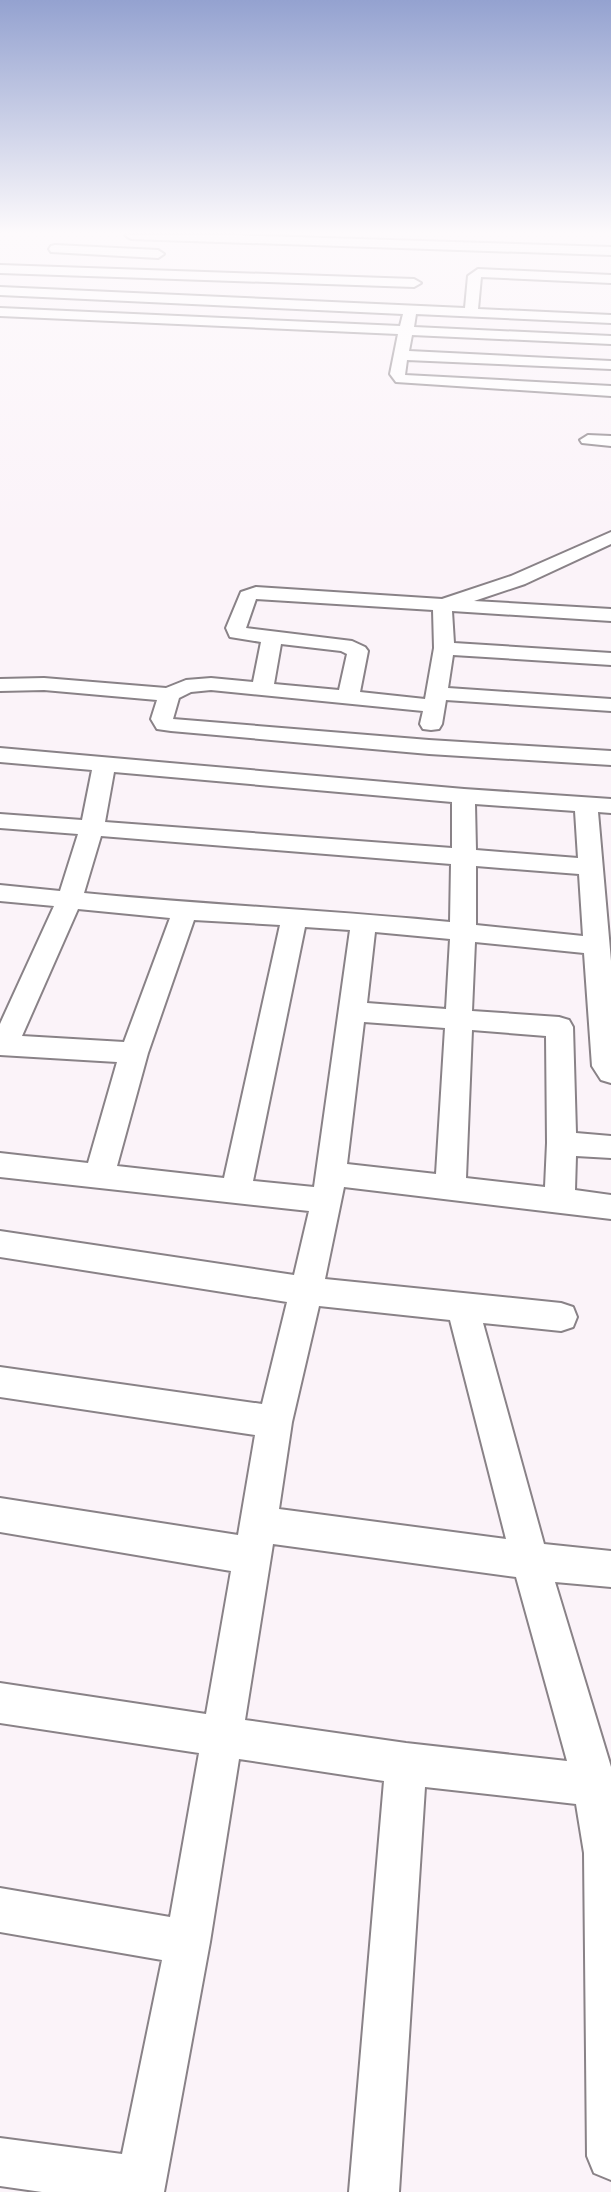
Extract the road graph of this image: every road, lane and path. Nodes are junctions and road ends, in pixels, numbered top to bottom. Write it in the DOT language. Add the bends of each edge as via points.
graph roads {
  1 [pos="405,337"];
  2 [pos="556,337"];
  3 [pos="611,340"];
  4 [pos="403,355"];
  5 [pos="611,365"];
  6 [pos="611,391"];
  7 [pos="588,440"];
  8 [pos="611,441"];
  9 [pos="611,537"];
  10 [pos="442,605"];
  11 [pos="611,615"];
  12 [pos="272,638"];
  13 [pos="444,648"];
  14 [pos="611,659"];
  15 [pos="0,685"];
  16 [pos="262,690"];
  17 [pos="169,695"];
  18 [pos="348,698"];
  19 [pos="434,700"];
  20 [pos="611,705"];
  21 [pos="429,747"];
  22 [pos="0,755"];
  23 [pos="611,759"];
  24 [pos="104,763"];
  25 [pos="464,796"];
  26 [pos="599,805"];
  27 [pos="0,821"];
  28 [pos="92,828"];
  29 [pos="465,855"];
  30 [pos="598,860"];
  31 [pos="0,893"];
  32 [pos="69,901"];
  33 [pos="185,911"];
  34 [pos="294,918"];
  35 [pos="364,922"];
  36 [pos="463,933"];
  37 [pos="602,935"];
  38 [pos="353,1012"];
  39 [pos="457,1020"];
  40 [pos="559,1027"];
  41 [pos="603,1029"];
  42 [pos="2,1045"];
  43 [pos="134,1053"];
  44 [pos="611,1073"];
  45 [pos="562,1143"];
  46 [pos="611,1147"];
  47 [pos="0,1166"];
  48 [pos="99,1175"];
  49 [pos="329,1187"];
  50 [pos="450,1189"];
  51 [pos="236,1190"];
  52 [pos="559,1202"];
  53 [pos="611,1207"];
  54 [pos="0,1244"];
  55 [pos="306,1291"];
  56 [pos="463,1308"];
  57 [pos="561,1317"];
  58 [pos="0,1382"];
  59 [pos="275,1422"];
  60 [pos="0,1515"];
  61 [pos="256,1540"];
  62 [pos="530,1561"];
  63 [pos="611,1569"];
  64 [pos="0,1703"];
  65 [pos="221,1735"];
  66 [pos="406,1764"];
  67 [pos="602,1786"];
  68 [pos="608,1863"];
  69 [pos="0,1910"];
  70 [pos="188,1942"];
  71 [pos="611,2156"];
  72 [pos="0,2162"];
  73 [pos="140,2186"];
  74 [pos="374,2192"];
  1 -- 4 [label="street"];
  2 -- 3 [label="street"];
  4 -- 5 [label="street"];
  4 -- 6 [label="street" via="398,376 409,380"];
  7 -- 8 [label="street"];
  9 -- 10 [label="street" via="518,580"];
  10 -- 11 [label="street"];
  10 -- 12 [label="street" via="250,594 235,631"];
  10 -- 13 [label="street"];
  12 -- 16 [label="street"];
  12 -- 18 [label="street" via="345,645 358,651"];
  13 -- 14 [label="street"];
  13 -- 19 [label="street"];
  15 -- 17 [label="street" via="44,684"];
  16 -- 17 [label="street" via="197,684"];
  16 -- 18 [label="street"];
  17 -- 21 [label="street" via="162,719 171,725"];
  18 -- 19 [label="street"];
  19 -- 20 [label="street"];
  19 -- 21 [label="street"];
  21 -- 23 [label="street"];
  22 -- 24 [label="street"];
  24 -- 25 [label="street"];
  24 -- 28 [label="street"];
  25 -- 26 [label="street"];
  25 -- 29 [label="street"];
  26 -- 30 [label="street"];
  27 -- 28 [label="street"];
  28 -- 29 [label="street"];
  28 -- 32 [label="street"];
  29 -- 30 [label="street"];
  29 -- 36 [label="street"];
  30 -- 37 [label="street"];
  31 -- 32 [label="street"];
  32 -- 33 [label="street"];
  32 -- 42 [label="street"];
  33 -- 34 [label="street"];
  33 -- 43 [label="street"];
  34 -- 35 [label="street"];
  34 -- 51 [label="street"];
  35 -- 36 [label="street"];
  35 -- 38 [label="street"];
  36 -- 37 [label="street"];
  36 -- 39 [label="street"];
  37 -- 41 [label="street"];
  38 -- 39 [label="street"];
  38 -- 49 [label="street"];
  39 -- 40 [label="street"];
  39 -- 50 [label="street"];
  40 -- 41 [label="street"];
  40 -- 45 [label="street"];
  41 -- 44 [label="street" via="606,1066"];
  42 -- 43 [label="street"];
  43 -- 48 [label="street"];
  45 -- 46 [label="street"];
  45 -- 52 [label="street"];
  47 -- 48 [label="street"];
  48 -- 51 [label="street"];
  49 -- 50 [label="street"];
  49 -- 51 [label="street"];
  49 -- 55 [label="street"];
  50 -- 52 [label="street"];
  52 -- 53 [label="street"];
  54 -- 55 [label="street"];
  55 -- 56 [label="street"];
  55 -- 59 [label="street"];
  56 -- 57 [label="street"];
  56 -- 62 [label="street"];
  58 -- 59 [label="street"];
  59 -- 61 [label="street"];
  60 -- 61 [label="street"];
  61 -- 62 [label="street"];
  61 -- 65 [label="street"];
  62 -- 63 [label="street"];
  62 -- 67 [label="street"];
  64 -- 65 [label="street"];
  65 -- 66 [label="street"];
  65 -- 70 [label="street"];
  66 -- 67 [label="street"];
  66 -- 74 [label="street"];
  67 -- 68 [label="street"];
  68 -- 71 [label="street"];
  69 -- 70 [label="street"];
  70 -- 73 [label="street"];
  72 -- 73 [label="street"];
}
